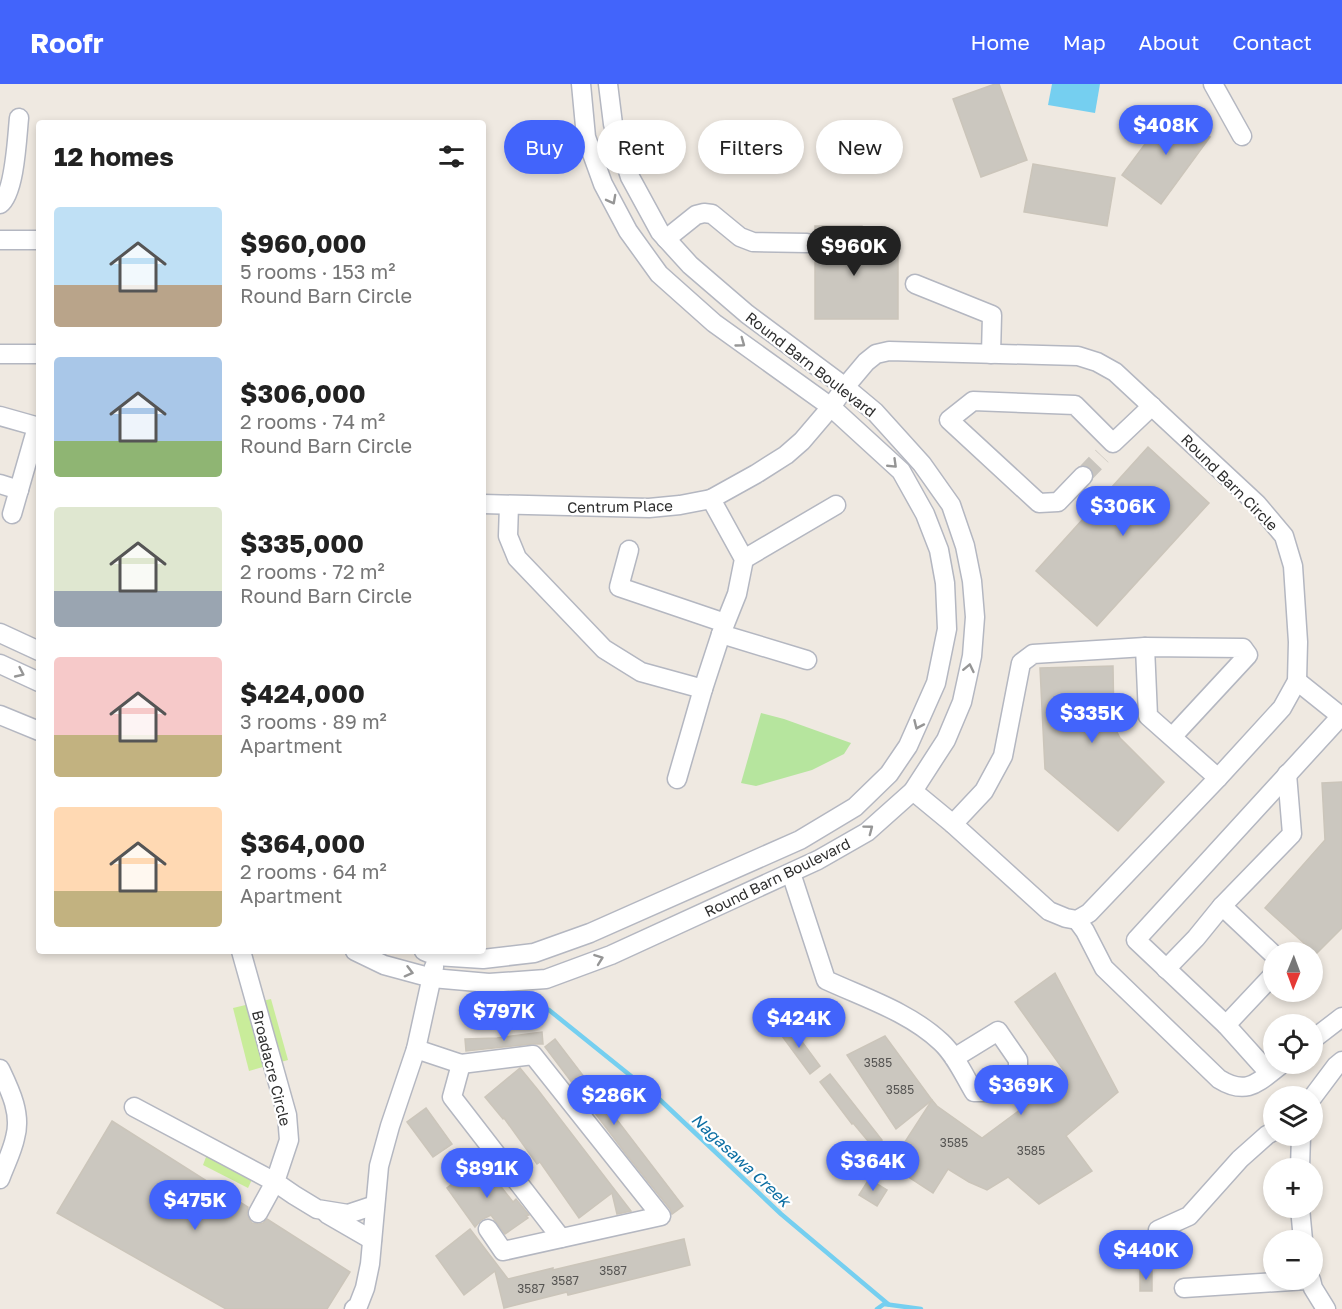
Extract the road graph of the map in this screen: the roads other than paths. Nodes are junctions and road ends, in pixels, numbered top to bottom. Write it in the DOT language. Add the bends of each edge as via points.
graph roads {
  1 [pos="581,84"];
  2 [pos="608,84"];
  3 [pos="1213,84"];
  4 [pos="19,118"];
  5 [pos="1242,136"];
  6 [pos="0,204"];
  7 [pos="666,239"];
  8 [pos="0,240"];
  9 [pos="36,240"];
  10 [pos="807,243"];
  11 [pos="915,284"];
  12 [pos="0,354"];
  13 [pos="36,354"];
  14 [pos="991,354"];
  15 [pos="845,387"];
  16 [pos="1152,406"];
  17 [pos="831,407"];
  18 [pos="0,416"];
  19 [pos="36,426"];
  20 [pos="36,434"];
  21 [pos="1083,476"];
  22 [pos="0,484"];
  23 [pos="19,490"];
  24 [pos="711,499"];
  25 [pos="486,504"];
  26 [pos="509,505"];
  27 [pos="836,505"];
  28 [pos="12,514"];
  29 [pos="629,550"];
  30 [pos="744,559"];
  31 [pos="723,628"];
  32 [pos="0,633"];
  33 [pos="1146,647"];
  34 [pos="36,650"];
  35 [pos="807,660"];
  36 [pos="0,664"];
  37 [pos="36,681"];
  38 [pos="1296,681"];
  39 [pos="703,689"];
  40 [pos="0,715"];
  41 [pos="1341,717"];
  42 [pos="36,730"];
  43 [pos="1172,737"];
  44 [pos="1287,774"];
  45 [pos="1218,778"];
  46 [pos="677,779"];
  47 [pos="913,791"];
  48 [pos="953,824"];
  49 [pos="791,873"];
  50 [pos="1222,906"];
  51 [pos="1077,920"];
  52 [pos="1263,945"];
  53 [pos="242,954"];
  54 [pos="360,954"];
  55 [pos="430,954"];
  56 [pos="439,954"];
  57 [pos="1166,969"];
  58 [pos="432,978"];
  59 [pos="1263,986"];
  60 [pos="1342,1017"];
  61 [pos="1226,1025"];
  62 [pos="1323,1032"];
  63 [pos="416,1049"];
  64 [pos="1263,1057"];
  65 [pos="954,1058"];
  66 [pos="1342,1061"];
  67 [pos="461,1064"];
  68 [pos="0,1069"];
  69 [pos="1268,1074"];
  70 [pos="1321,1086"];
  71 [pos="134,1107"];
  72 [pos="1263,1139"];
  73 [pos="0,1179"];
  74 [pos="275,1182"];
  75 [pos="375,1205"];
  76 [pos="317,1209"];
  77 [pos="258,1213"];
  78 [pos="488,1229"];
  79 [pos="1158,1230"];
  80 [pos="561,1238"];
  81 [pos="372,1240"];
  82 [pos="1263,1283"];
  83 [pos="1185,1288"];
  84 [pos="1315,1290"];
  85 [pos="1331,1308"];
  86 [pos="354,1309"];
  1 -- 17 [label="street, Round Barn Boulevard, one-way" via="586,137 603,184 628,231 659,274 714,323"];
  2 -- 7 [label="street, Round Barn Boulevard" via="613,124 630,177"];
  3 -- 5 [label="street"];
  4 -- 6 [label="street" via="11,187"];
  7 -- 10 [label="street" via="696,214 704,213 712,214 740,237 753,242"];
  7 -- 15 [label="street, Round Barn Boulevard" via="747,314"];
  8 -- 9 [label="street"];
  11 -- 14 [label="street" via="992,315"];
  12 -- 13 [label="street"];
  14 -- 15 [label="street, Round Barn Circle" via="889,351 866,362"];
  14 -- 16 [label="street, Round Barn Circle" via="1078,356 1097,362 1115,372"];
  15 -- 17 [label="street, Round Barn Circle"];
  47 -- 15 [label="street, Round Barn Boulevard, one-way" via="946,740 962,702 972,656 972,581 951,505 922,464 875,412"];
  16 -- 21 [label="street" via="1107,450 1075,405 974,401 949,420 1039,503 1058,502"];
  16 -- 38 [label="street, Round Barn Circle" via="1257,504 1284,536 1293,566 1298,642"];
  17 -- 24 [label="street, Centrum Place" via="786,455"];
  17 -- 56 [label="street, Round Barn Boulevard, one-way" via="901,471 929,523 945,583 947,630 936,683 908,747 889,774 855,807 800,840 590,933 534,953 483,959"];
  18 -- 19 [label="street"];
  20 -- 23 [label="street"];
  22 -- 23 [label="street"];
  23 -- 28 [label="street"];
  24 -- 26 [label="street, Centrum Place" via="649,508"];
  24 -- 30 [label="street"];
  25 -- 26 [label="street, Centrum Place"];
  26 -- 39 [label="street" via="508,536 517,558 604,649 641,672"];
  27 -- 30 [label="street"];
  29 -- 31 [label="street" via="619,587"];
  30 -- 31 [label="street" via="737,594"];
  31 -- 35 [label="street"];
  31 -- 39 [label="street"];
  32 -- 34 [label="street"];
  33 -- 43 [label="street" via="1148,716"];
  33 -- 43 [label="street" via="1243,648 1248,655"];
  33 -- 48 [label="street" via="1033,654 1021,663 1003,756 984,791"];
  36 -- 37 [label="street, one-way"];
  38 -- 41 [label="street"];
  38 -- 45 [label="street, Round Barn Circle" via="1282,708"];
  39 -- 46 [label="street"];
  40 -- 42 [label="street"];
  41 -- 44 [label="street"];
  43 -- 45 [label="street"];
  44 -- 50 [label="street" via="1292,834"];
  44 -- 57 [label="street" via="1136,940"];
  45 -- 51 [label="street, Round Barn Circle" via="1089,913"];
  47 -- 48 [label="street"];
  49 -- 47 [label="street, Round Barn Boulevard, one-way" via="867,832"];
  48 -- 51 [label="street" via="1048,912"];
  58 -- 49 [label="street, Round Barn Boulevard, one-way" via="489,983 546,979 611,955"];
  49 -- 65 [label="street" via="826,980 911,1019 941,1042"];
  50 -- 52 [label="street"];
  50 -- 57 [label="street"];
  51 -- 69 [label="street" via="1104,968 1219,1079 1244,1088"];
  53 -- 74 [label="street, Broadacre Circle" via="287,1115 289,1140"];
  54 -- 58 [label="street, Round Barn Boulevard, one-way"];
  55 -- 58 [label="street"];
  57 -- 61 [label="street"];
  58 -- 63 [label="street"];
  59 -- 61 [label="street"];
  60 -- 62 [label="street"];
  61 -- 64 [label="street"];
  63 -- 67 [label="street"];
  63 -- 75 [label="street" via="379,1166"];
  66 -- 70 [label="street"];
  67 -- 80 [label="street" via="452,1097"];
  67 -- 80 [label="street" via="533,1055 661,1216"];
  68 -- 73 [label="street" via="17,1118 15,1138"];
  71 -- 74 [label="street"];
  72 -- 79 [label="street" via="1189,1216"];
  74 -- 76 [label="street"];
  74 -- 77 [label="street, Broadacre Circle"];
  75 -- 76 [label="street" via="348,1214"];
  75 -- 81 [label="street"];
  76 -- 81 [label="street"];
  78 -- 80 [label="street" via="503,1251"];
  81 -- 86 [label="street" via="365,1288"];
  82 -- 83 [label="street"];
  84 -- 85 [label="street"];
}
